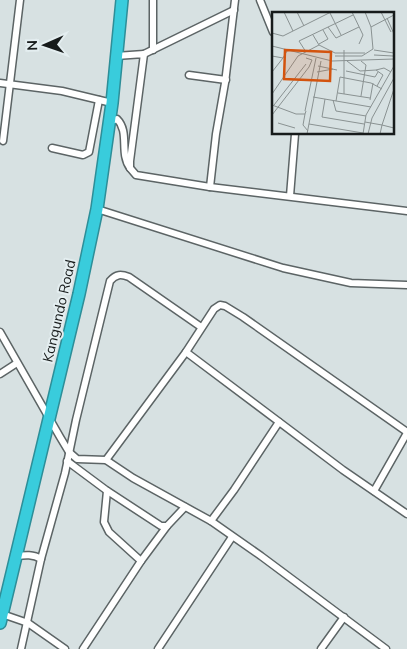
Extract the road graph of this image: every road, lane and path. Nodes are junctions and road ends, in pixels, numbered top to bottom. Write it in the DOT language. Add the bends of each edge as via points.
graph roads {
  1 [pos="20,0"];
  2 [pos="122,0"];
  3 [pos="153,0"];
  4 [pos="235,0"];
  5 [pos="260,0"];
  6 [pos="234,10"];
  7 [pos="272,30"];
  8 [pos="153,50"];
  9 [pos="144,54"];
  10 [pos="116,56"];
  11 [pos="189,76"];
  12 [pos="226,80"];
  13 [pos="0,83"];
  14 [pos="10,83"];
  15 [pos="99,100"];
  16 [pos="112,103"];
  17 [pos="109,122"];
  18 [pos="295,135"];
  19 [pos="3,140"];
  20 [pos="52,148"];
  21 [pos="130,168"];
  22 [pos="210,187"];
  23 [pos="290,196"];
  24 [pos="97,210"];
  25 [pos="407,211"];
  26 [pos="407,285"];
  27 [pos="201,327"];
  28 [pos="0,332"];
  29 [pos="186,352"];
  30 [pos="17,363"];
  31 [pos="0,374"];
  32 [pos="50,418"];
  33 [pos="279,422"];
  34 [pos="407,433"];
  35 [pos="69,452"];
  36 [pos="106,460"];
  37 [pos="67,461"];
  38 [pos="107,491"];
  39 [pos="374,491"];
  40 [pos="185,507"];
  41 [pos="407,514"];
  42 [pos="211,522"];
  43 [pos="167,526"];
  44 [pos="232,537"];
  45 [pos="16,556"];
  46 [pos="41,559"];
  47 [pos="141,561"];
  48 [pos="344,617"];
  49 [pos="1,619"];
  50 [pos="28,623"];
  51 [pos="21,649"];
  52 [pos="65,649"];
  53 [pos="83,649"];
  54 [pos="158,649"];
  55 [pos="321,649"];
  56 [pos="386,649"];
  1 -- 14 [label="street"];
  2 -- 10 [label="highway, Kangundo Road"];
  3 -- 8 [label="street"];
  4 -- 6 [label="street"];
  5 -- 7 [label="street"];
  6 -- 8 [label="street"];
  6 -- 12 [label="street"];
  8 -- 9 [label="street"];
  9 -- 10 [label="street"];
  9 -- 21 [label="street"];
  10 -- 16 [label="highway, Kangundo Road"];
  11 -- 12 [label="street"];
  12 -- 22 [label="street"];
  13 -- 14 [label="street"];
  14 -- 15 [label="street"];
  14 -- 19 [label="street"];
  15 -- 16 [label="street"];
  15 -- 20 [label="street" via="90,152 83,155"];
  16 -- 17 [label="highway, Kangundo Road"];
  17 -- 21 [label="street" via="118,119 123,127 124,157"];
  17 -- 24 [label="highway, Kangundo Road"];
  18 -- 23 [label="street"];
  21 -- 22 [label="street" via="140,176"];
  22 -- 23 [label="street"];
  23 -- 25 [label="street"];
  24 -- 26 [label="street" via="283,268 351,283"];
  24 -- 32 [label="highway, Kangundo Road"];
  27 -- 29 [label="street"];
  27 -- 34 [label="street" via="216,307 225,306"];
  27 -- 35 [label="street" via="129,277 123,274 113,277"];
  28 -- 30 [label="street"];
  29 -- 33 [label="street"];
  29 -- 36 [label="street"];
  30 -- 31 [label="street"];
  30 -- 32 [label="street"];
  32 -- 35 [label="street"];
  32 -- 45 [label="highway, Kangundo Road"];
  33 -- 39 [label="street"];
  33 -- 42 [label="street"];
  34 -- 39 [label="street"];
  35 -- 36 [label="street" via="77,459"];
  35 -- 37 [label="street"];
  36 -- 40 [label="street"];
  37 -- 38 [label="street"];
  37 -- 46 [label="street"];
  38 -- 43 [label="street" via="158,524"];
  38 -- 47 [label="street" via="104,522 109,532"];
  39 -- 41 [label="street"];
  40 -- 42 [label="street"];
  40 -- 43 [label="street"];
  42 -- 44 [label="street"];
  43 -- 47 [label="street"];
  44 -- 48 [label="street"];
  44 -- 54 [label="street"];
  45 -- 46 [label="street"];
  45 -- 49 [label="highway, Kangundo Road"];
  46 -- 50 [label="street"];
  47 -- 53 [label="street"];
  48 -- 55 [label="street"];
  48 -- 56 [label="street"];
  49 -- 50 [label="street"];
  50 -- 51 [label="street"];
  50 -- 52 [label="street"];
}
